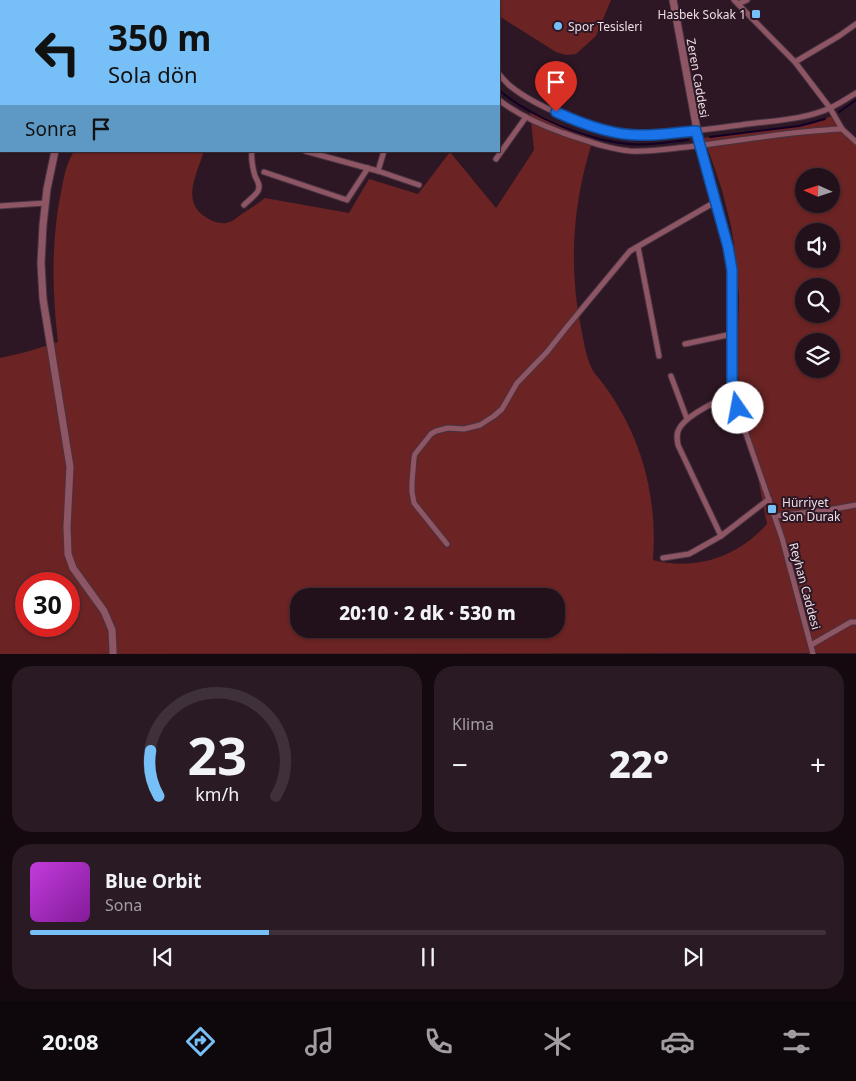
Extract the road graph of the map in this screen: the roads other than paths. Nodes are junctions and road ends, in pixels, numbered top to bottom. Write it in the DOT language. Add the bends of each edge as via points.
graph roads {
  1 [pos="673,0"];
  2 [pos="747,0"];
  3 [pos="736,2"];
  4 [pos="856,24"];
  5 [pos="795,62"];
  6 [pos="500,75"];
  7 [pos="856,93"];
  8 [pos="500,101"];
  9 [pos="830,108"];
  10 [pos="526,117"];
  11 [pos="842,129"];
  12 [pos="696,131"];
  13 [pos="856,142"];
  14 [pos="700,146"];
  15 [pos="54,152"];
  16 [pos="252,152"];
  17 [pos="309,152"];
  18 [pos="384,152"];
  19 [pos="496,159"];
  20 [pos="368,168"];
  21 [pos="378,171"];
  22 [pos="264,172"];
  23 [pos="419,185"];
  24 [pos="715,202"];
  25 [pos="46,203"];
  26 [pos="244,205"];
  27 [pos="0,206"];
  28 [pos="638,247"];
  29 [pos="732,334"];
  30 [pos="685,344"];
  31 [pos="659,356"];
  32 [pos="671,376"];
  33 [pos="732,393"];
  34 [pos="687,419"];
  35 [pos="769,499"];
  36 [pos="856,505"];
  37 [pos="775,516"];
  38 [pos="721,536"];
  39 [pos="447,544"];
  40 [pos="663,558"];
  41 [pos="856,622"];
  42 [pos="811,645"];
  43 [pos="112,654"];
  44 [pos="813,654"];
  1 -- 12 [label="street, Zeren Caddesi"];
  2 -- 3 [label="street"];
  3 -- 5 [label="street"];
  4 -- 5 [label="street"];
  5 -- 9 [label="street"];
  6 -- 12 [label="street" via="509,85 543,105 591,126 637,136"];
  7 -- 9 [label="street"];
  8 -- 10 [label="street"];
  9 -- 11 [label="street"];
  9 -- 12 [label="street" via="806,116"];
  10 -- 14 [label="street" via="572,136 620,150"];
  10 -- 19 [label="street"];
  11 -- 13 [label="street"];
  11 -- 14 [label="street"];
  12 -- 14 [label="street, Zeren Caddesi"];
  14 -- 24 [label="street, Reyhan Caddesi"];
  15 -- 25 [label="street"];
  16 -- 26 [label="street" via="260,188"];
  17 -- 20 [label="street"];
  18 -- 21 [label="street"];
  20 -- 21 [label="street"];
  20 -- 22 [label="street" via="346,200"];
  21 -- 23 [label="street"];
  24 -- 28 [label="street"];
  24 -- 29 [label="street, Reyhan Caddesi" via="732,270"];
  25 -- 27 [label="street"];
  25 -- 43 [label="street" via="41,263 43,299 70,467 68,554 73,568 104,611 112,630"];
  28 -- 31 [label="street"];
  28 -- 39 [label="street" via="630,251 530,372 517,383 502,409 480,424 436,431 415,454 414,503"];
  29 -- 30 [label="street"];
  29 -- 33 [label="street, Reyhan Caddesi"];
  32 -- 34 [label="street"];
  33 -- 34 [label="street"];
  33 -- 35 [label="street, Reyhan Caddesi"];
  34 -- 38 [label="street" via="677,433 678,445"];
  35 -- 37 [label="street, Reyhan Caddesi"];
  35 -- 38 [label="street"];
  36 -- 37 [label="street"];
  37 -- 42 [label="street, Reyhan Caddesi"];
  38 -- 40 [label="street" via="689,554"];
  41 -- 42 [label="street"];
  42 -- 44 [label="street, Reyhan Caddesi"];
}
